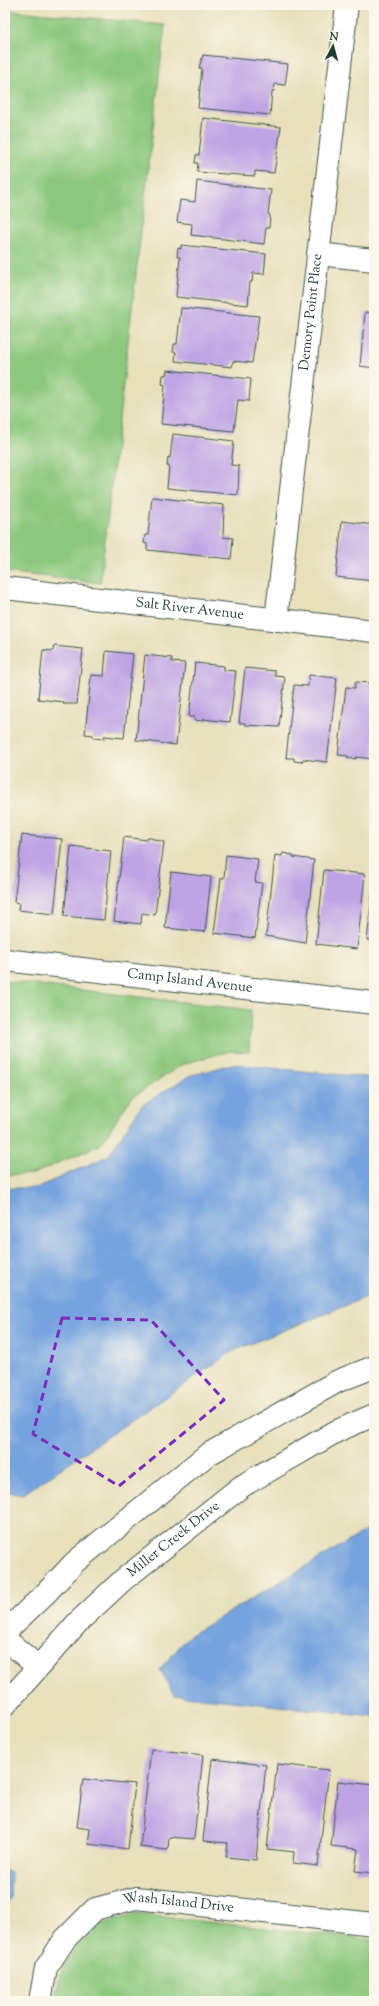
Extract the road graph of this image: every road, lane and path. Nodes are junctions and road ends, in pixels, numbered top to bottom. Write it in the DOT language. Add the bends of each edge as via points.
graph roads {
  1 [pos="347,5"];
  2 [pos="318,254"];
  3 [pos="374,260"];
  4 [pos="5,588"];
  5 [pos="276,620"];
  6 [pos="374,631"];
  7 [pos="5,960"];
  8 [pos="374,1003"];
  9 [pos="374,1367"];
  10 [pos="374,1415"];
  11 [pos="5,1632"];
  12 [pos="5,1639"];
  13 [pos="37,1666"];
  14 [pos="5,1705"];
  15 [pos="374,1924"];
  16 [pos="40,2001"];
  1 -- 2 [label="street, Demory Point Place"];
  2 -- 3 [label="street"];
  2 -- 5 [label="street, Demory Point Place"];
  4 -- 5 [label="street, Salt River Avenue"];
  5 -- 6 [label="street, Salt River Avenue"];
  7 -- 8 [label="street, Camp Island Avenue"];
  9 -- 11 [label="street" via="338,1381 207,1455 75,1562"];
  10 -- 13 [label="street, Miller Creek Drive" via="337,1431 242,1486 123,1580 78,1622"];
  12 -- 13 [label="street"];
  13 -- 14 [label="street, Miller Creek Drive"];
  15 -- 16 [label="street, Wash Island Drive" via="136,1898 95,1909 64,1939 46,1968"];
}
